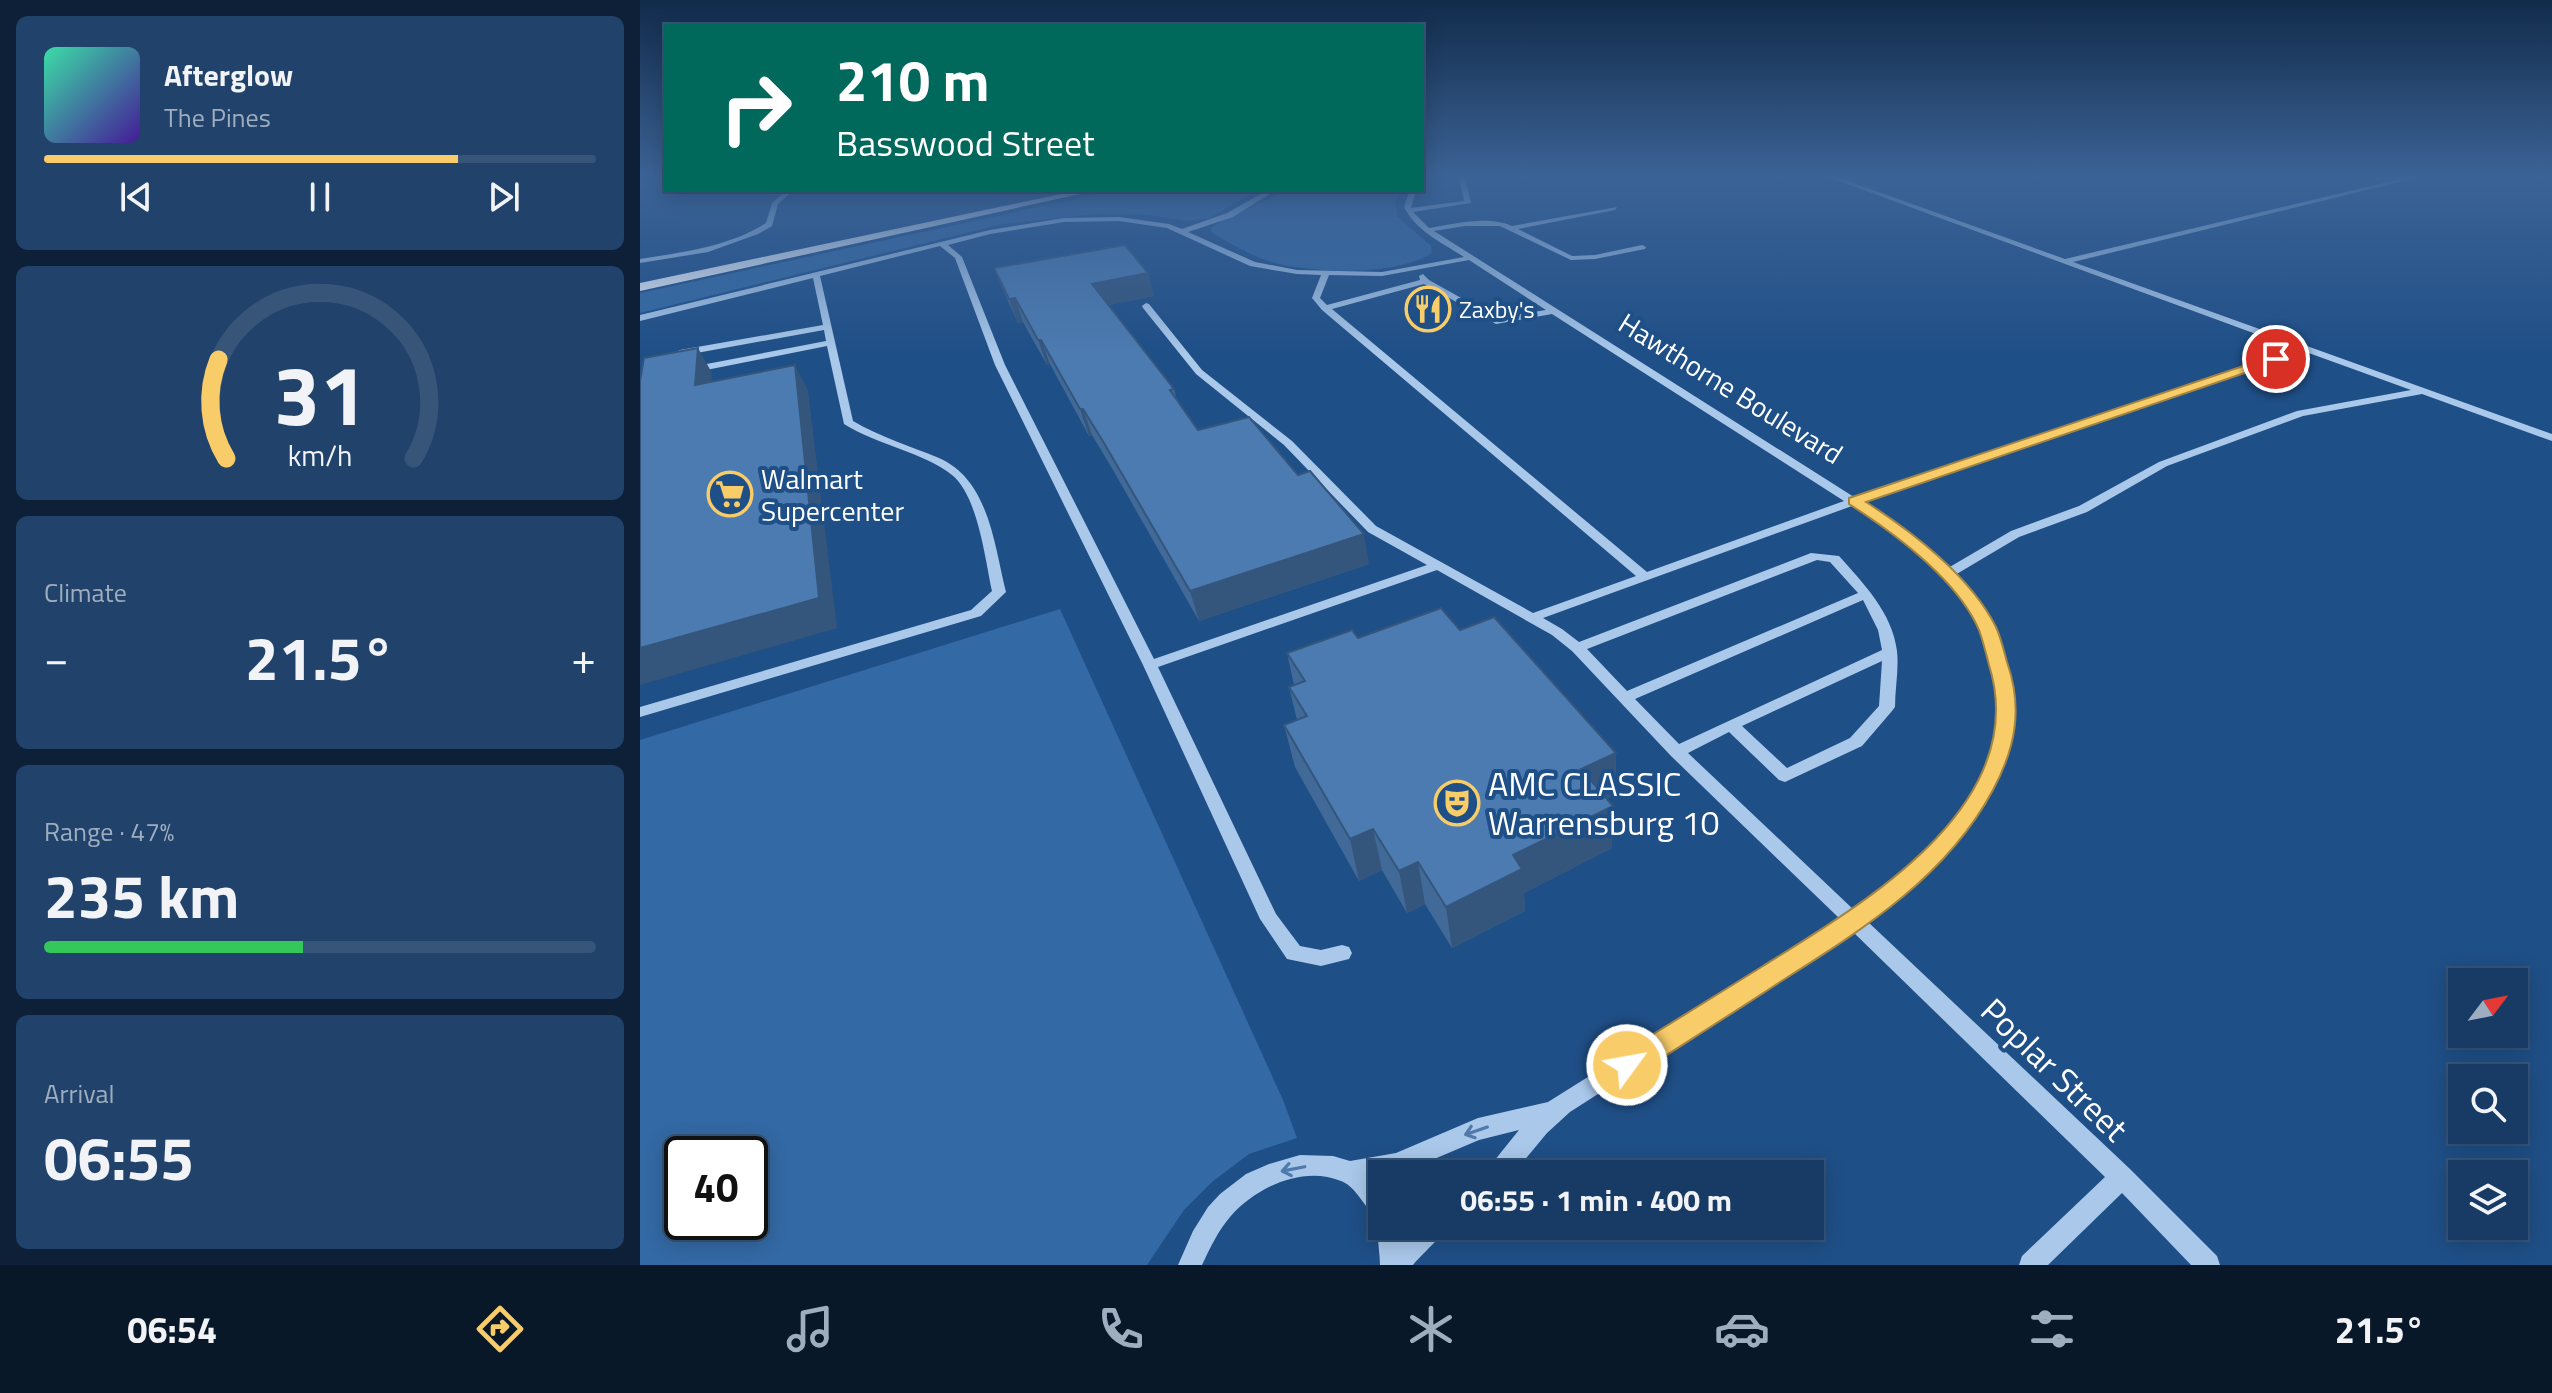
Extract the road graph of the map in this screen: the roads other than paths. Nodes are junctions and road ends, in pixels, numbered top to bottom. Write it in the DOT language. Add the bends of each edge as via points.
graph roads {
  1 [pos="747,236"];
  2 [pos="878,236"];
  3 [pos="974,236"];
  4 [pos="1194,236"];
  5 [pos="1436,236"];
  6 [pos="1529,236"];
  7 [pos="1994,236"];
  8 [pos="2173,236"];
  9 [pos="942,244"];
  10 [pos="1642,247"];
  11 [pos="1469,258"];
  12 [pos="640,261"];
  13 [pos="2066,262"];
  14 [pos="1418,268"];
  15 [pos="1325,275"];
  16 [pos="817,277"];
  17 [pos="1425,281"];
  18 [pos="640,287"];
  19 [pos="1146,306"];
  20 [pos="1325,308"];
  21 [pos="1553,311"];
  22 [pos="640,318"];
  23 [pos="826,327"];
  24 [pos="830,343"];
  25 [pos="2306,349"];
  26 [pos="670,355"];
  27 [pos="684,371"];
  28 [pos="2423,391"];
  29 [pos="2552,438"];
  30 [pos="1854,501"];
  31 [pos="1437,566"];
  32 [pos="1946,575"];
  33 [pos="1644,576"];
  34 [pos="1866,594"];
  35 [pos="1531,618"];
  36 [pos="1577,648"];
  37 [pos="1890,652"];
  38 [pos="1150,665"];
  39 [pos="1624,698"];
  40 [pos="640,712"];
  41 [pos="1731,725"];
  42 [pos="1677,752"];
  43 [pos="1854,922"];
  44 [pos="1342,953"];
  45 [pos="1552,1112"];
  46 [pos="1510,1160"];
  47 [pos="1349,1173"];
  48 [pos="2122,1177"];
  49 [pos="1368,1188"];
  50 [pos="1392,1240"];
  51 [pos="1418,1240"];
  52 [pos="1190,1265"];
  53 [pos="1395,1265"];
  54 [pos="2031,1265"];
  55 [pos="2208,1265"];
  1 -- 12 [label="street"];
  2 -- 18 [label="main road"];
  3 -- 9 [label="street"];
  4 -- 15 [label="street" via="1253,264"];
  5 -- 11 [label="street, Hawthorne Boulevard"];
  6 -- 10 [label="street" via="1571,258"];
  7 -- 13 [label="street"];
  8 -- 13 [label="street"];
  9 -- 16 [label="street"];
  9 -- 38 [label="street" via="958,257 1000,365"];
  11 -- 14 [label="street"];
  11 -- 21 [label="street, Hawthorne Boulevard"];
  13 -- 25 [label="street"];
  14 -- 15 [label="street"];
  14 -- 17 [label="street"];
  15 -- 20 [label="street" via="1316,298"];
  16 -- 22 [label="street"];
  16 -- 23 [label="street"];
  17 -- 20 [label="street"];
  17 -- 21 [label="street" via="1489,319 1511,321"];
  19 -- 31 [label="street, Poplar Street" via="1199,372 1288,443 1372,529"];
  20 -- 33 [label="street"];
  21 -- 30 [label="street, Hawthorne Boulevard"];
  23 -- 24 [label="street"];
  23 -- 26 [label="street"];
  24 -- 27 [label="street"];
  24 -- 40 [label="street" via="848,422 959,475 983,530 999,592 976,613"];
  25 -- 28 [label="street"];
  25 -- 30 [label="street"];
  28 -- 29 [label="street"];
  28 -- 32 [label="street" via="2301,413 2163,464 2083,509 2015,534"];
  30 -- 32 [label="street, Hawthorne Boulevard" via="1898,530"];
  30 -- 33 [label="street"];
  31 -- 35 [label="street, Poplar Street"];
  31 -- 38 [label="street"];
  32 -- 43 [label="street, Hawthorne Boulevard" via="1987,627 2004,681 2008,724 1995,766 1967,818 1927,864"];
  33 -- 35 [label="street"];
  34 -- 36 [label="street" via="1834,559 1816,556"];
  34 -- 37 [label="street"];
  34 -- 39 [label="street"];
  35 -- 36 [label="street, Poplar Street"];
  36 -- 39 [label="street, Poplar Street"];
  37 -- 41 [label="street"];
  37 -- 41 [label="street" via="1887,707 1856,742 1785,776"];
  38 -- 44 [label="street" via="1269,919 1294,953 1321,958"];
  39 -- 42 [label="street, Poplar Street"];
  41 -- 42 [label="street"];
  42 -- 43 [label="street, Poplar Street"];
  43 -- 45 [label="street, Hawthorne Boulevard"];
  43 -- 48 [label="street, Poplar Street"];
  45 -- 46 [label="street, Hawthorne Boulevard"];
  45 -- 47 [label="street, Hawthorne Boulevard, one-way" via="1478,1129 1396,1164"];
  47 -- 49 [label="street"];
  47 -- 52 [label="street, one-way" via="1320,1165 1288,1167 1257,1180 1228,1202 1204,1232"];
  48 -- 54 [label="street"];
  48 -- 55 [label="street, Poplar Street"];
  50 -- 53 [label="street"];
  51 -- 53 [label="street"];
}
